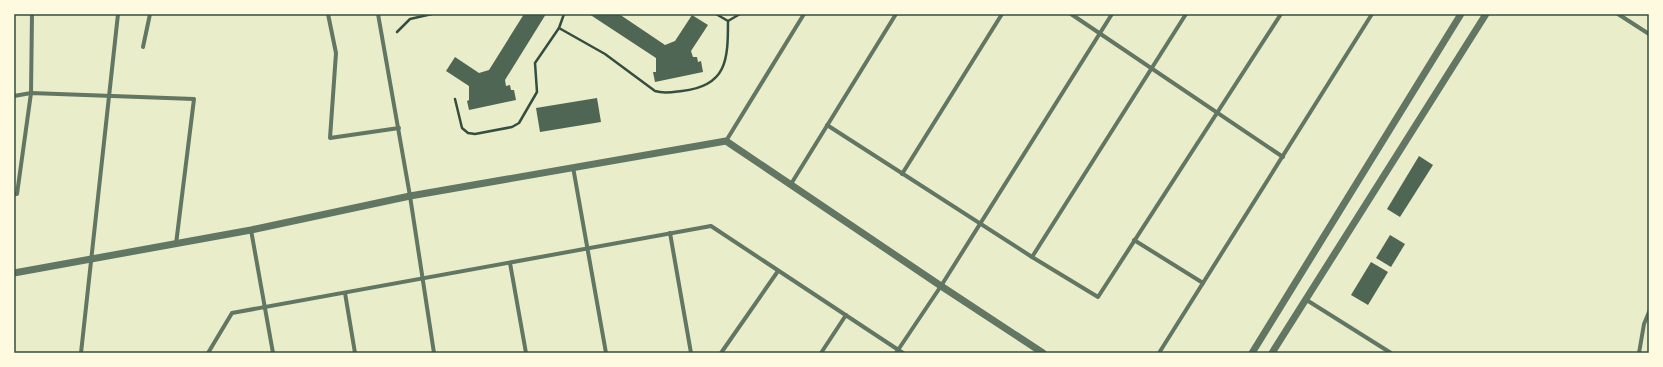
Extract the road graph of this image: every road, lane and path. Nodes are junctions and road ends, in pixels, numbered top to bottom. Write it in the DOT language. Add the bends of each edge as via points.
graph roads {
  1 [pos="32,14"];
  2 [pos="118,14"];
  3 [pos="150,14"];
  4 [pos="328,14"];
  5 [pos="378,14"];
  6 [pos="432,14"];
  7 [pos="564,14"];
  8 [pos="716,14"];
  9 [pos="740,14"];
  10 [pos="804,14"];
  11 [pos="896,14"];
  12 [pos="1002,14"];
  13 [pos="1071,14"];
  14 [pos="1112,14"];
  15 [pos="1186,14"];
  16 [pos="1280,14"];
  17 [pos="1372,14"];
  18 [pos="1462,14"];
  19 [pos="1486,14"];
  20 [pos="1618,14"];
  21 [pos="728,21"];
  22 [pos="559,28"];
  23 [pos="397,32"];
  24 [pos="1100,33"];
  25 [pos="1649,34"];
  26 [pos="143,47"];
  27 [pos="1151,69"];
  28 [pos="31,93"];
  29 [pos="14,96"];
  30 [pos="108,97"];
  31 [pos="455,99"];
  32 [pos="1217,112"];
  33 [pos="826,125"];
  34 [pos="399,128"];
  35 [pos="726,141"];
  36 [pos="1282,157"];
  37 [pos="572,167"];
  38 [pos="902,174"];
  39 [pos="791,184"];
  40 [pos="14,194"];
  41 [pos="410,196"];
  42 [pos="980,224"];
  43 [pos="251,230"];
  44 [pos="670,233"];
  45 [pos="1134,240"];
  46 [pos="176,244"];
  47 [pos="587,249"];
  48 [pos="1032,257"];
  49 [pos="90,259"];
  50 [pos="510,263"];
  51 [pos="778,271"];
  52 [pos="14,273"];
  53 [pos="421,279"];
  54 [pos="1203,283"];
  55 [pos="940,286"];
  56 [pos="345,293"];
  57 [pos="1305,299"];
  58 [pos="264,308"];
  59 [pos="1649,312"];
  60 [pos="846,315"];
  61 [pos="897,351"];
  62 [pos="81,353"];
  63 [pos="208,353"];
  64 [pos="273,353"];
  65 [pos="355,353"];
  66 [pos="434,353"];
  67 [pos="526,353"];
  68 [pos="606,353"];
  69 [pos="691,353"];
  70 [pos="721,353"];
  71 [pos="821,353"];
  72 [pos="903,353"];
  73 [pos="1043,353"];
  74 [pos="1159,353"];
  75 [pos="1252,353"];
  76 [pos="1272,353"];
  77 [pos="1391,353"];
  78 [pos="1640,353"];
  1 -- 28 [label="street"];
  2 -- 30 [label="street"];
  3 -- 26 [label="street"];
  4 -- 34 [label="street" via="336,53 330,138"];
  5 -- 34 [label="street"];
  6 -- 23 [label="path" via="410,20"];
  7 -- 22 [label="path"];
  8 -- 21 [label="path"];
  9 -- 21 [label="path"];
  10 -- 35 [label="street"];
  11 -- 33 [label="street"];
  12 -- 38 [label="street"];
  13 -- 24 [label="street"];
  14 -- 24 [label="street"];
  15 -- 27 [label="street"];
  16 -- 32 [label="street"];
  17 -- 36 [label="street"];
  18 -- 75 [label="street"];
  19 -- 57 [label="street"];
  20 -- 25 [label="street"];
  21 -- 22 [label="path" via="726,55 718,76 709,84 696,89 661,93 606,54"];
  22 -- 31 [label="path" via="535,63 537,92 519,123 512,127 468,133 462,128"];
  24 -- 27 [label="street"];
  24 -- 42 [label="street"];
  27 -- 32 [label="street"];
  27 -- 48 [label="street"];
  28 -- 29 [label="street"];
  28 -- 30 [label="street"];
  28 -- 40 [label="street" via="17,194"];
  30 -- 46 [label="street" via="194,99"];
  30 -- 49 [label="street"];
  32 -- 36 [label="street"];
  32 -- 45 [label="street"];
  33 -- 38 [label="street"];
  33 -- 39 [label="street"];
  34 -- 41 [label="street"];
  35 -- 37 [label="street"];
  35 -- 39 [label="street"];
  36 -- 54 [label="street"];
  37 -- 41 [label="street"];
  37 -- 47 [label="street"];
  38 -- 42 [label="street"];
  39 -- 55 [label="street"];
  41 -- 43 [label="street"];
  41 -- 53 [label="street"];
  42 -- 48 [label="street"];
  42 -- 55 [label="street"];
  43 -- 46 [label="street"];
  43 -- 58 [label="street"];
  44 -- 47 [label="street"];
  44 -- 51 [label="street" via="711,226"];
  44 -- 69 [label="street"];
  45 -- 48 [label="street" via="1098,297"];
  45 -- 54 [label="street"];
  46 -- 49 [label="street"];
  47 -- 50 [label="street"];
  47 -- 68 [label="street"];
  49 -- 52 [label="street"];
  49 -- 62 [label="street"];
  50 -- 53 [label="street"];
  50 -- 67 [label="street"];
  51 -- 60 [label="street"];
  51 -- 70 [label="street"];
  53 -- 56 [label="street"];
  53 -- 66 [label="street"];
  54 -- 74 [label="street"];
  55 -- 61 [label="street"];
  55 -- 73 [label="street"];
  56 -- 58 [label="street"];
  56 -- 65 [label="street"];
  57 -- 76 [label="street"];
  57 -- 77 [label="street"];
  58 -- 63 [label="street" via="232,313"];
  58 -- 64 [label="street"];
  59 -- 78 [label="street" via="1644,324"];
  60 -- 61 [label="street"];
  60 -- 71 [label="street"];
  61 -- 72 [label="street"];
}
